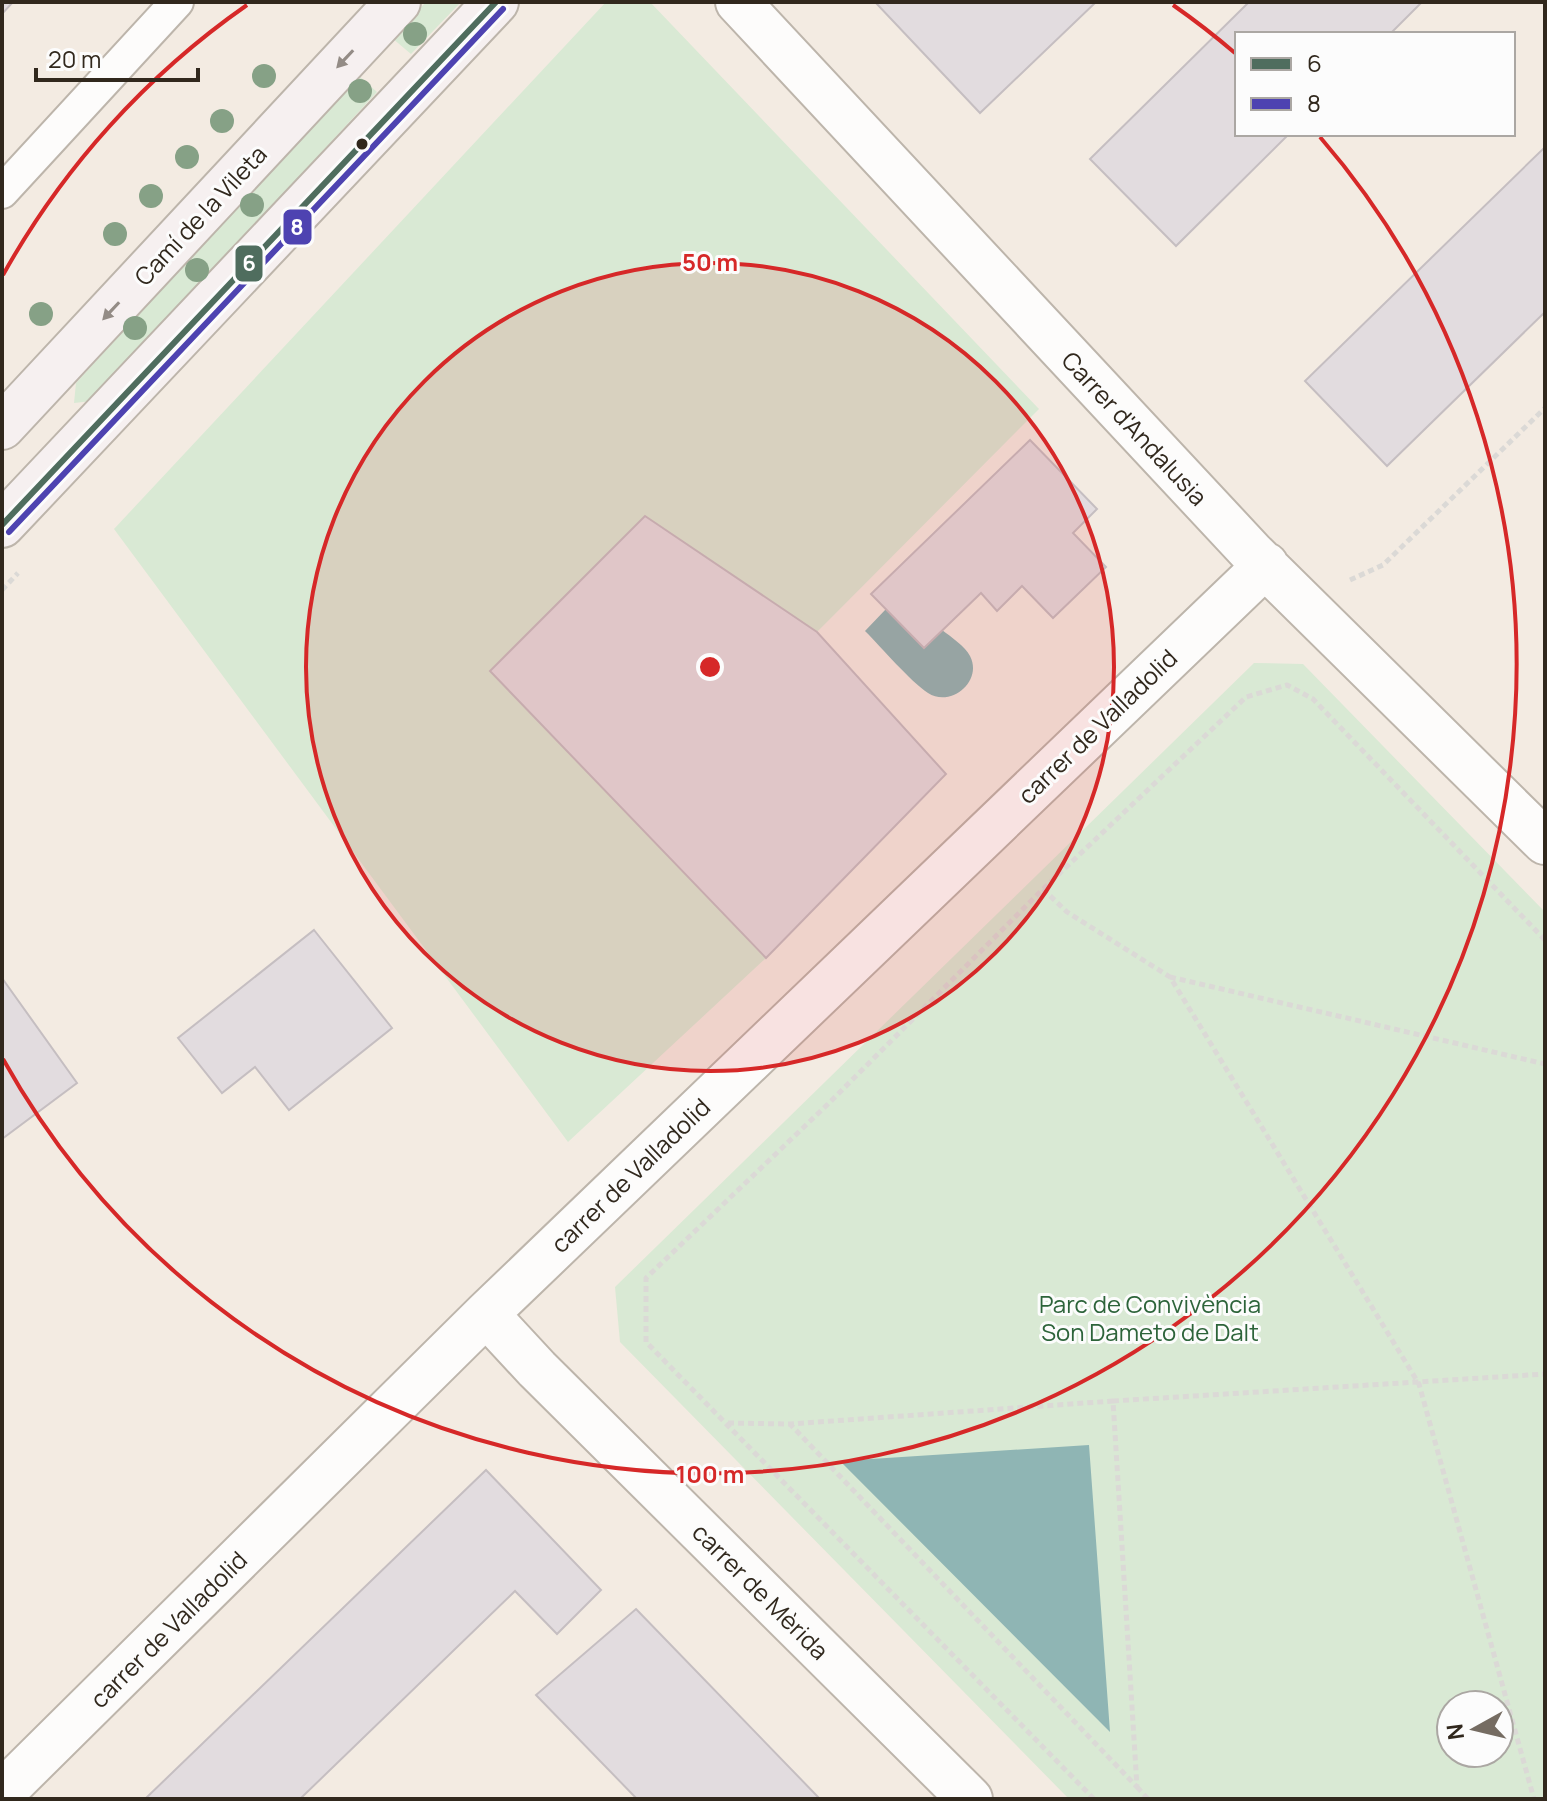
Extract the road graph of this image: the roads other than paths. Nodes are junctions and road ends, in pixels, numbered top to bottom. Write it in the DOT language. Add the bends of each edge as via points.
graph roads {
  1 [pos="177,2"];
  2 [pos="398,2"];
  3 [pos="496,2"];
  4 [pos="738,2"];
  5 [pos="2,192"];
  6 [pos="2,427"];
  7 [pos="22,485"];
  8 [pos="2,525"];
  9 [pos="1266,565"];
  10 [pos="1545,842"];
  11 [pos="486,1314"];
  12 [pos="2,1793"];
  13 [pos="970,1799"];
  1 -- 5 [label="lane"];
  2 -- 6 [label="street, Camí de la Vileta, one-way"];
  3 -- 7 [label="street"];
  4 -- 9 [label="street, Carrer d'Andalusia"];
  7 -- 8 [label="street"];
  9 -- 10 [label="street, Carrer d'Andalusia"];
  9 -- 11 [label="street, carrer de Valladolid"];
  11 -- 12 [label="street, carrer de Valladolid"];
  11 -- 13 [label="street, carrer de Mèrida"];
}
